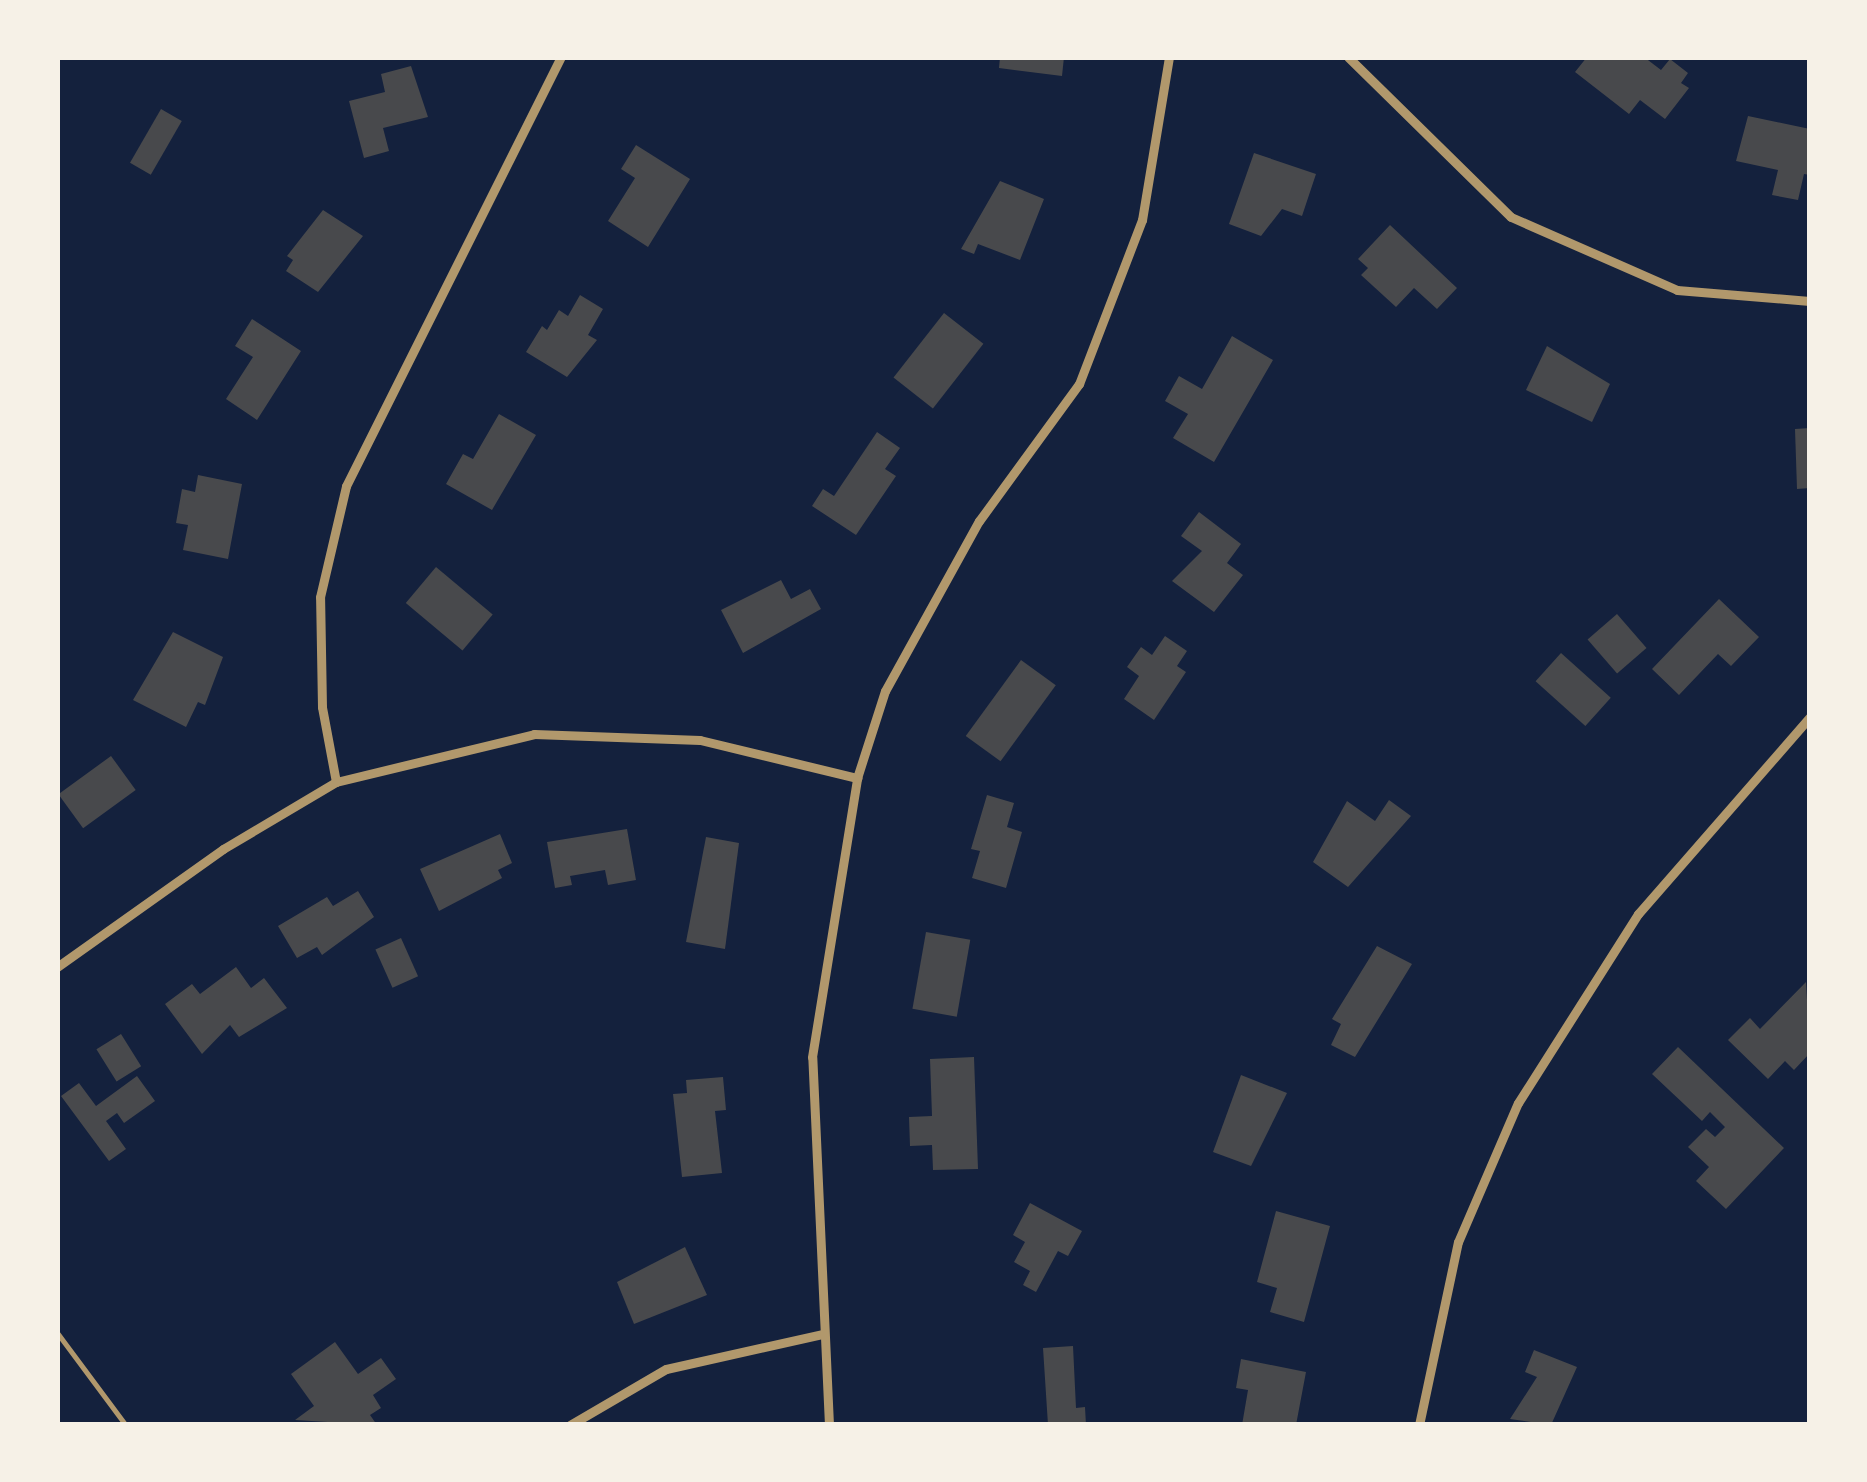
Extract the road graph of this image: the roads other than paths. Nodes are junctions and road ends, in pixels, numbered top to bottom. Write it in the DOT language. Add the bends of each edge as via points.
graph roads {
  1 [pos="562,57"];
  2 [pos="1169,57"];
  3 [pos="1348,57"];
  4 [pos="1810,301"];
  5 [pos="1810,717"];
  6 [pos="856,778"];
  7 [pos="336,782"];
  8 [pos="57,967"];
  9 [pos="57,1332"];
  10 [pos="824,1334"];
  11 [pos="126,1425"];
  12 [pos="570,1425"];
  13 [pos="829,1425"];
  14 [pos="1419,1425"];
  1 -- 7 [label="street" via="346,486 320,597 322,706"];
  2 -- 6 [label="street" via="1142,220 1079,384 979,521 885,692"];
  3 -- 4 [label="street" via="1510,217 1677,290"];
  5 -- 14 [label="street" via="1638,914 1518,1103 1458,1242"];
  6 -- 7 [label="street" via="700,740 534,734"];
  6 -- 10 [label="street" via="812,1057"];
  7 -- 8 [label="street" via="223,849"];
  9 -- 11 [label="lane"];
  10 -- 12 [label="street" via="666,1369"];
  10 -- 13 [label="street"];
}
